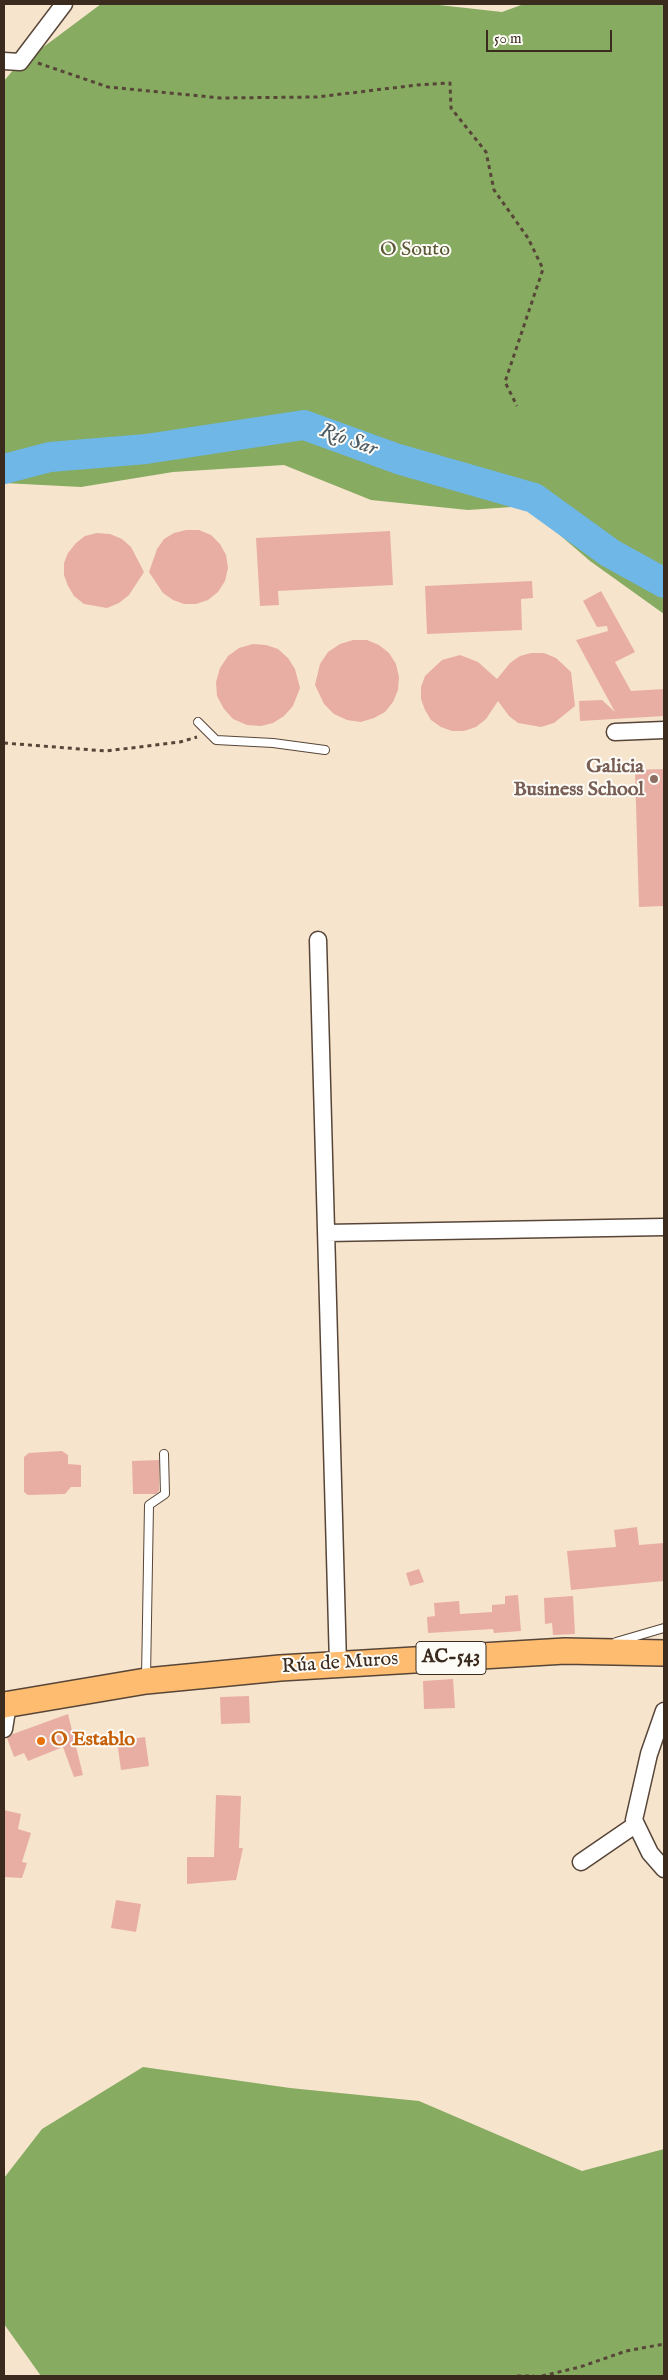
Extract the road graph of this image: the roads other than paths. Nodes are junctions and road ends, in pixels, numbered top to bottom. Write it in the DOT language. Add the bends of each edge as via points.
graph roads {
  1 [pos="64,4"];
  2 [pos="4,61"];
  3 [pos="198,722"];
  4 [pos="664,730"];
  5 [pos="615,732"];
  6 [pos="325,750"];
  7 [pos="318,940"];
  8 [pos="664,1227"];
  9 [pos="326,1233"];
  10 [pos="164,1454"];
  11 [pos="664,1628"];
  12 [pos="664,1637"];
  13 [pos="611,1644"];
  14 [pos="565,1651"];
  15 [pos="664,1653"];
  16 [pos="338,1664"];
  17 [pos="146,1681"];
  18 [pos="6,1704"];
  19 [pos="664,1711"];
  20 [pos="4,1729"];
  21 [pos="635,1825"];
  22 [pos="581,1862"];
  23 [pos="664,1869"];
  1 -- 2 [label="street" via="20,62"];
  3 -- 6 [label="lane" via="216,740"];
  4 -- 5 [label="street"];
  7 -- 9 [label="street"];
  8 -- 9 [label="street"];
  9 -- 16 [label="street"];
  10 -- 17 [label="lane" via="165,1494 149,1505"];
  11 -- 13 [label="lane"];
  12 -- 13 [label="main road, Rúa de Muros / AC-543"];
  13 -- 14 [label="main road, Rúa de Muros / AC-543"];
  14 -- 15 [label="main road, Rúa de Muros / AC-543"];
  14 -- 16 [label="main road, Rúa de Muros / AC-543"];
  16 -- 17 [label="main road, Rúa de Muros / AC-543"];
  17 -- 18 [label="main road, AC-543"];
  18 -- 20 [label="street"];
  19 -- 21 [label="street" via="649,1754 634,1813"];
  21 -- 22 [label="street"];
  21 -- 23 [label="street" via="650,1853"];
}
